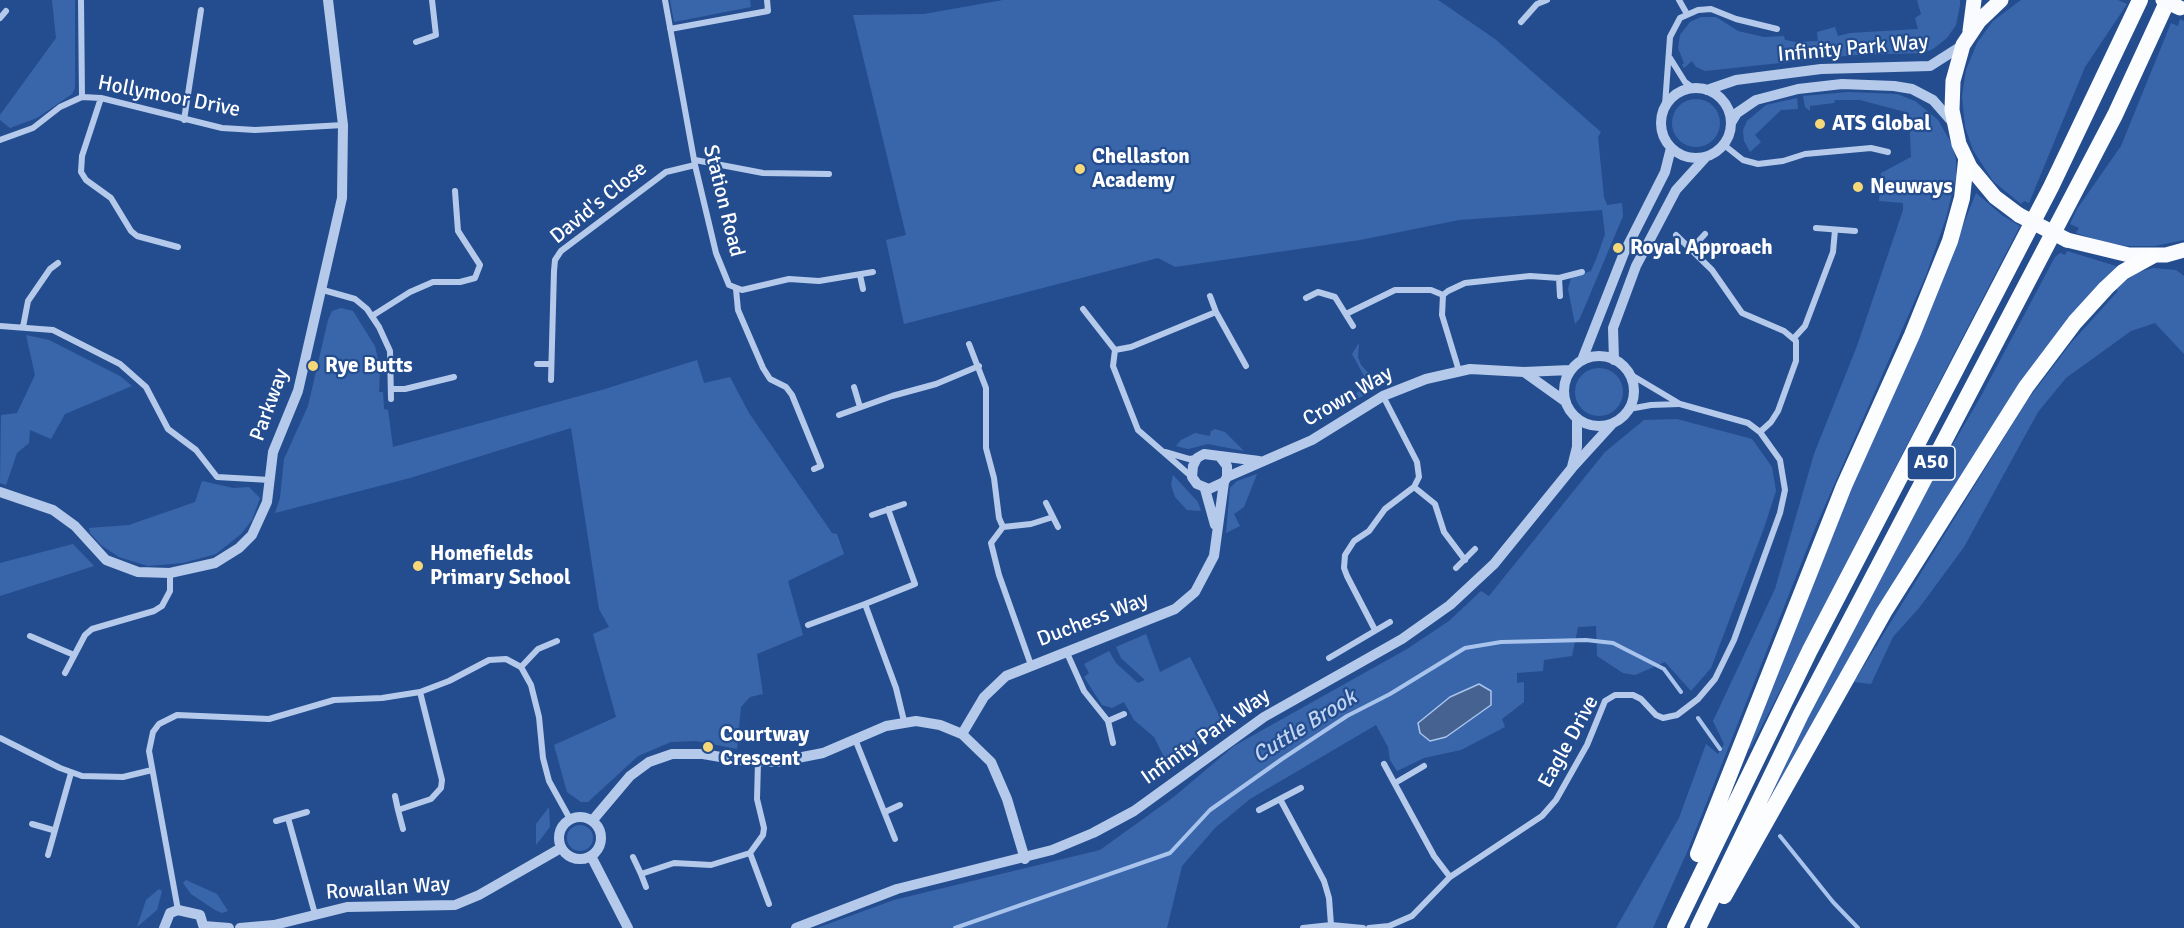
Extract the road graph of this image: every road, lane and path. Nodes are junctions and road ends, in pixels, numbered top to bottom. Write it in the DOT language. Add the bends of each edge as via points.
graph roads {
  1 [pos="81,0"];
  2 [pos="328,0"];
  3 [pos="432,0"];
  4 [pos="665,0"];
  5 [pos="766,0"];
  6 [pos="1547,0"];
  7 [pos="1679,0"];
  8 [pos="1974,0"];
  9 [pos="2001,0"];
  10 [pos="2140,0"];
  11 [pos="2163,0"];
  12 [pos="1535,2"];
  13 [pos="2177,6"];
  14 [pos="201,10"];
  15 [pos="6,11"];
  16 [pos="1687,14"];
  17 [pos="0,18"];
  18 [pos="1521,22"];
  19 [pos="670,29"];
  20 [pos="1777,29"];
  21 [pos="1966,40"];
  22 [pos="416,42"];
  23 [pos="1670,58"];
  24 [pos="1693,88"];
  25 [pos="1707,90"];
  26 [pos="81,98"];
  27 [pos="101,98"];
  28 [pos="1665,105"];
  29 [pos="184,120"];
  30 [pos="1731,123"];
  31 [pos="1954,124"];
  32 [pos="343,125"];
  33 [pos="1,137"];
  34 [pos="1724,145"];
  35 [pos="1671,148"];
  36 [pos="1888,152"];
  37 [pos="1704,158"];
  38 [pos="1966,161"];
  39 [pos="695,163"];
  40 [pos="829,174"];
  41 [pos="455,192"];
  42 [pos="1816,228"];
  43 [pos="1835,230"];
  44 [pos="1855,231"];
  45 [pos="1705,234"];
  46 [pos="1676,235"];
  47 [pos="178,247"];
  48 [pos="1692,248"];
  49 [pos="2184,250"];
  50 [pos="2159,255"];
  51 [pos="58,263"];
  52 [pos="2184,264"];
  53 [pos="873,272"];
  54 [pos="1582,272"];
  55 [pos="860,275"];
  56 [pos="1559,279"];
  57 [pos="736,288"];
  58 [pos="863,289"];
  59 [pos="323,290"];
  60 [pos="1443,295"];
  61 [pos="1210,296"];
  62 [pos="1560,296"];
  63 [pos="1306,298"];
  64 [pos="1083,309"];
  65 [pos="1216,312"];
  66 [pos="1346,314"];
  67 [pos="372,316"];
  68 [pos="0,326"];
  69 [pos="1353,326"];
  70 [pos="23,327"];
  71 [pos="1794,338"];
  72 [pos="969,344"];
  73 [pos="1115,350"];
  74 [pos="1582,360"];
  75 [pos="1614,360"];
  76 [pos="537,364"];
  77 [pos="551,364"];
  78 [pos="979,366"];
  79 [pos="1246,366"];
  80 [pos="1570,370"];
  81 [pos="1460,371"];
  82 [pos="1524,372"];
  83 [pos="1628,373"];
  84 [pos="454,377"];
  85 [pos="550,380"];
  86 [pos="854,387"];
  87 [pos="392,389"];
  88 [pos="1383,396"];
  89 [pos="391,399"];
  90 [pos="1566,402"];
  91 [pos="1680,404"];
  92 [pos="860,407"];
  93 [pos="1629,409"];
  94 [pos="839,415"];
  95 [pos="1577,418"];
  96 [pos="1613,423"];
  97 [pos="1760,432"];
  98 [pos="1165,451"];
  99 [pos="1220,457"];
  100 [pos="1197,458"];
  101 [pos="1264,461"];
  102 [pos="1572,468"];
  103 [pos="814,469"];
  104 [pos="1192,477"];
  105 [pos="270,480"];
  106 [pos="1225,480"];
  107 [pos="1414,487"];
  108 [pos="1206,489"];
  109 [pos="0,492"];
  110 [pos="1046,503"];
  111 [pos="903,504"];
  112 [pos="888,509"];
  113 [pos="872,515"];
  114 [pos="1053,517"];
  115 [pos="1003,527"];
  116 [pos="1058,527"];
  117 [pos="1216,528"];
  118 [pos="1475,549"];
  119 [pos="1465,560"];
  120 [pos="1456,568"];
  121 [pos="170,573"];
  122 [pos="865,604"];
  123 [pos="1390,622"];
  124 [pos="808,626"];
  125 [pos="1375,630"];
  126 [pos="30,636"];
  127 [pos="557,641"];
  128 [pos="1067,653"];
  129 [pos="74,655"];
  130 [pos="1329,658"];
  131 [pos="1031,665"];
  132 [pos="521,667"];
  133 [pos="65,673"];
  134 [pos="420,692"];
  135 [pos="1124,714"];
  136 [pos="904,721"];
  137 [pos="1108,721"];
  138 [pos="962,734"];
  139 [pos="0,738"];
  140 [pos="855,739"];
  141 [pos="1113,744"];
  142 [pos="758,762"];
  143 [pos="1384,764"];
  144 [pos="1424,766"];
  145 [pos="152,770"];
  146 [pos="71,773"];
  147 [pos="1395,783"];
  148 [pos="1301,788"];
  149 [pos="394,796"];
  150 [pos="1280,799"];
  151 [pos="900,805"];
  152 [pos="398,810"];
  153 [pos="1259,810"];
  154 [pos="307,812"];
  155 [pos="885,812"];
  156 [pos="288,818"];
  157 [pos="570,819"];
  158 [pos="276,821"];
  159 [pos="592,821"];
  160 [pos="32,824"];
  161 [pos="403,829"];
  162 [pos="54,830"];
  163 [pos="895,839"];
  164 [pos="561,848"];
  165 [pos="750,854"];
  166 [pos="48,855"];
  167 [pos="591,856"];
  168 [pos="633,857"];
  169 [pos="1025,859"];
  170 [pos="641,874"];
  171 [pos="1450,877"];
  172 [pos="646,887"];
  173 [pos="769,904"];
  174 [pos="178,910"];
  175 [pos="315,914"];
  176 [pos="1331,925"];
  177 [pos="204,927"];
  178 [pos="164,928"];
  179 [pos="229,928"];
  180 [pos="240,928"];
  181 [pos="628,928"];
  182 [pos="796,928"];
  183 [pos="1303,928"];
  184 [pos="1363,928"];
  185 [pos="1369,928"];
  186 [pos="1673,928"];
  187 [pos="1698,928"];
  188 [pos="1706,928"];
  1 -- 26 [label="street"];
  2 -- 32 [label="street, Parkway"];
  3 -- 22 [label="street" via="436,35"];
  4 -- 19 [label="street, Station Road"];
  5 -- 19 [label="street" via="768,11"];
  6 -- 12 [label="street"];
  7 -- 16 [label="street"];
  8 -- 21 [label="main road"];
  9 -- 21 [label="main road"];
  10 -- 186 [label="highway, A50" via="2051,187 1810,650"];
  11 -- 13 [label="main road, bridge"];
  12 -- 18 [label="street"];
  13 -- 187 [label="highway, A50" via="2115,115 1806,704"];
  14 -- 29 [label="street"];
  15 -- 17 [label="street"];
  16 -- 20 [label="street" via="1711,9"];
  16 -- 23 [label="street" via="1680,18 1670,36"];
  19 -- 39 [label="street, Station Road"];
  21 -- 25 [label="street, Infinity Park Way" via="1930,66 1821,69 1736,80"];
  21 -- 31 [label="main road" via="1953,81"];
  23 -- 24 [label="street"];
  23 -- 28 [label="street"];
  24 -- 25 [label="street"];
  24 -- 28 [label="street" via="1680,92"];
  25 -- 30 [label="street" via="1724,102"];
  26 -- 27 [label="street, Hollymoor Drive"];
  26 -- 33 [label="street, Hollymoor Drive" via="60,107 33,128"];
  27 -- 29 [label="street, Hollymoor Drive"];
  27 -- 47 [label="street" via="82,156 81,172 111,198 137,236"];
  28 -- 35 [label="street" via="1661,128"];
  29 -- 32 [label="street, Hollymoor Drive" via="255,130"];
  30 -- 31 [label="street, Infinity Park Way" via="1745,105 1768,96 1808,87 1853,84 1903,87 1922,93"];
  30 -- 34 [label="street"];
  31 -- 38 [label="main road"];
  32 -- 59 [label="street, Parkway" via="342,198"];
  34 -- 36 [label="street" via="1753,164 1871,148"];
  34 -- 37 [label="street"];
  35 -- 37 [label="street" via="1686,158"];
  35 -- 74 [label="street" via="1665,172 1619,264"];
  37 -- 75 [label="street" via="1676,190 1636,266 1613,328"];
  38 -- 50 [label="main road, bridge" via="1986,188 2019,215 2067,240 2118,254"];
  38 -- 186 [label="highway" via="1962,198 1950,241 1844,486"];
  39 -- 40 [label="street" via="763,173"];
  39 -- 57 [label="street, Station Road" via="716,253 729,285"];
  39 -- 77 [label="street, David's Close" via="666,172 561,251 554,270"];
  41 -- 67 [label="street" via="458,231 480,265 475,278 433,282"];
  42 -- 43 [label="street"];
  43 -- 44 [label="street"];
  43 -- 71 [label="street" via="1833,252 1805,326"];
  45 -- 48 [label="street"];
  46 -- 48 [label="street"];
  48 -- 71 [label="street" via="1742,313"];
  49 -- 50 [label="main road"];
  50 -- 52 [label="main road"];
  50 -- 188 [label="highway" via="2123,272 2106,288 2026,387 1884,612"];
  51 -- 70 [label="street" via="28,301"];
  53 -- 55 [label="street, Station Road"];
  54 -- 56 [label="street"];
  55 -- 57 [label="street, Station Road" via="819,281 789,279"];
  55 -- 58 [label="street"];
  56 -- 60 [label="street" via="1537,276 1474,282 1456,285"];
  56 -- 62 [label="street"];
  57 -- 103 [label="street" via="738,310 763,368 770,379 792,395 821,466"];
  59 -- 67 [label="street" via="355,299"];
  59 -- 105 [label="street, Parkway" via="298,391 273,452"];
  60 -- 66 [label="street" via="1431,290 1395,290"];
  60 -- 81 [label="street" via="1442,315"];
  61 -- 65 [label="street"];
  63 -- 66 [label="street" via="1318,292 1335,297"];
  64 -- 73 [label="street"];
  65 -- 73 [label="street"];
  65 -- 79 [label="street"];
  66 -- 69 [label="street"];
  67 -- 87 [label="street" via="390,351"];
  68 -- 70 [label="street"];
  70 -- 105 [label="street" via="53,330 135,375 146,387 168,429 196,450 217,477"];
  71 -- 97 [label="street" via="1796,361 1778,411"];
  72 -- 78 [label="street"];
  73 -- 98 [label="street, Crown Way" via="1113,366 1132,419 1144,437"];
  74 -- 75 [label="street" via="1596,356"];
  74 -- 80 [label="street"];
  75 -- 83 [label="street"];
  76 -- 77 [label="street"];
  77 -- 85 [label="street, David's Close"];
  78 -- 92 [label="street" via="936,384"];
  78 -- 115 [label="street" via="987,399 986,448"];
  80 -- 82 [label="street, Crown Way"];
  80 -- 90 [label="street" via="1565,384"];
  81 -- 82 [label="street, Crown Way"];
  81 -- 88 [label="street, Crown Way"];
  82 -- 90 [label="street"];
  83 -- 91 [label="street, Eagle Drive"];
  83 -- 93 [label="street" via="1634,395"];
  84 -- 87 [label="street" via="405,390"];
  86 -- 92 [label="street"];
  87 -- 89 [label="street"];
  88 -- 101 [label="street, Crown Way" via="1312,440"];
  88 -- 107 [label="street" via="1417,462 1419,477"];
  90 -- 95 [label="street"];
  91 -- 93 [label="street, Eagle Drive"];
  91 -- 97 [label="street, Eagle Drive" via="1734,419"];
  92 -- 94 [label="street"];
  93 -- 96 [label="street"];
  95 -- 96 [label="street" via="1592,425"];
  95 -- 102 [label="street, Infinity Park Way"];
  96 -- 102 [label="street, Infinity Park Way"];
  97 -- 171 [label="street, Eagle Drive" via="1780,460 1785,489 1734,640 1715,679 1698,699 1671,717 1656,715 1633,695 1615,695 1605,701 1587,745 1556,800 1526,829"];
  98 -- 100 [label="street, Crown Way"];
  98 -- 104 [label="street, Crown Way"];
  99 -- 100 [label="street, Crown Way" via="1208,453"];
  99 -- 101 [label="street, Crown Way"];
  99 -- 106 [label="street" via="1227,466"];
  100 -- 104 [label="street"];
  101 -- 106 [label="street, Crown Way"];
  102 -- 169 [label="street, Infinity Park Way" via="1494,564 1428,622 1264,717 1112,824"];
  104 -- 108 [label="street, Crown Way"];
  105 -- 121 [label="street, Parkway" via="259,524 245,544 215,563"];
  106 -- 108 [label="street, Crown Way" via="1216,488"];
  106 -- 117 [label="street, Duchess Way"];
  107 -- 119 [label="street" via="1435,504 1444,532"];
  107 -- 125 [label="street" via="1385,509 1345,555 1347,576"];
  108 -- 117 [label="street, Duchess Way"];
  109 -- 121 [label="street, Parkway" via="53,510 115,565 138,572"];
  110 -- 114 [label="street"];
  111 -- 112 [label="street"];
  112 -- 113 [label="street"];
  112 -- 122 [label="street" via="915,584"];
  114 -- 115 [label="street"];
  114 -- 116 [label="street"];
  115 -- 131 [label="street" via="994,536 991,550"];
  117 -- 128 [label="street, Duchess Way" via="1210,565 1203,581 1184,602"];
  118 -- 119 [label="street"];
  119 -- 120 [label="street"];
  121 -- 129 [label="street" via="170,591 162,606 92,628"];
  122 -- 124 [label="street"];
  122 -- 136 [label="street"];
  123 -- 125 [label="street"];
  125 -- 130 [label="street"];
  126 -- 129 [label="street"];
  127 -- 132 [label="street" via="538,649"];
  128 -- 131 [label="street, Duchess Way"];
  128 -- 137 [label="street" via="1084,691"];
  129 -- 133 [label="street"];
  131 -- 138 [label="street, Duchess Way" via="994,686"];
  132 -- 134 [label="street" via="506,659 489,660"];
  132 -- 157 [label="street" via="537,707 549,781"];
  134 -- 145 [label="street" via="334,700 258,720 177,715 159,724 153,732 149,751"];
  134 -- 152 [label="street" via="441,772 441,788 431,799"];
  135 -- 137 [label="street"];
  136 -- 138 [label="street" via="940,725"];
  136 -- 140 [label="street"];
  137 -- 141 [label="street"];
  138 -- 169 [label="street" via="980,749 1001,781"];
  139 -- 146 [label="street"];
  140 -- 142 [label="street" via="808,757"];
  140 -- 155 [label="street"];
  142 -- 159 [label="street" via="684,753 657,759 630,776"];
  142 -- 165 [label="street" via="757,799 764,828"];
  143 -- 147 [label="street"];
  144 -- 147 [label="street"];
  145 -- 146 [label="street" via="108,778"];
  145 -- 174 [label="street"];
  146 -- 162 [label="street"];
  147 -- 171 [label="street" via="1434,856"];
  148 -- 150 [label="street"];
  149 -- 152 [label="street"];
  150 -- 153 [label="street"];
  150 -- 176 [label="street" via="1324,881"];
  151 -- 155 [label="street"];
  152 -- 161 [label="street"];
  154 -- 156 [label="street"];
  155 -- 163 [label="street"];
  156 -- 158 [label="street"];
  156 -- 175 [label="street"];
  157 -- 159 [label="street" via="582,817"];
  157 -- 164 [label="street" via="559,835"];
  159 -- 167 [label="street" via="601,839"];
  160 -- 162 [label="street"];
  162 -- 166 [label="street"];
  164 -- 167 [label="street" via="578,859"];
  164 -- 175 [label="street, Rowallan Way" via="456,905 365,906"];
  165 -- 170 [label="street" via="711,865 674,863"];
  165 -- 173 [label="street"];
  167 -- 181 [label="street"];
  168 -- 170 [label="street"];
  169 -- 182 [label="street, Infinity Park Way" via="897,889"];
  170 -- 172 [label="street"];
  171 -- 185 [label="street, Eagle Drive" via="1412,916 1389,926"];
  174 -- 177 [label="street" via="200,915"];
  174 -- 178 [label="street" via="170,913"];
  175 -- 180 [label="street, Rowallan Way" via="274,925"];
  176 -- 183 [label="street"];
  176 -- 184 [label="street"];
  177 -- 179 [label="street"];
}
